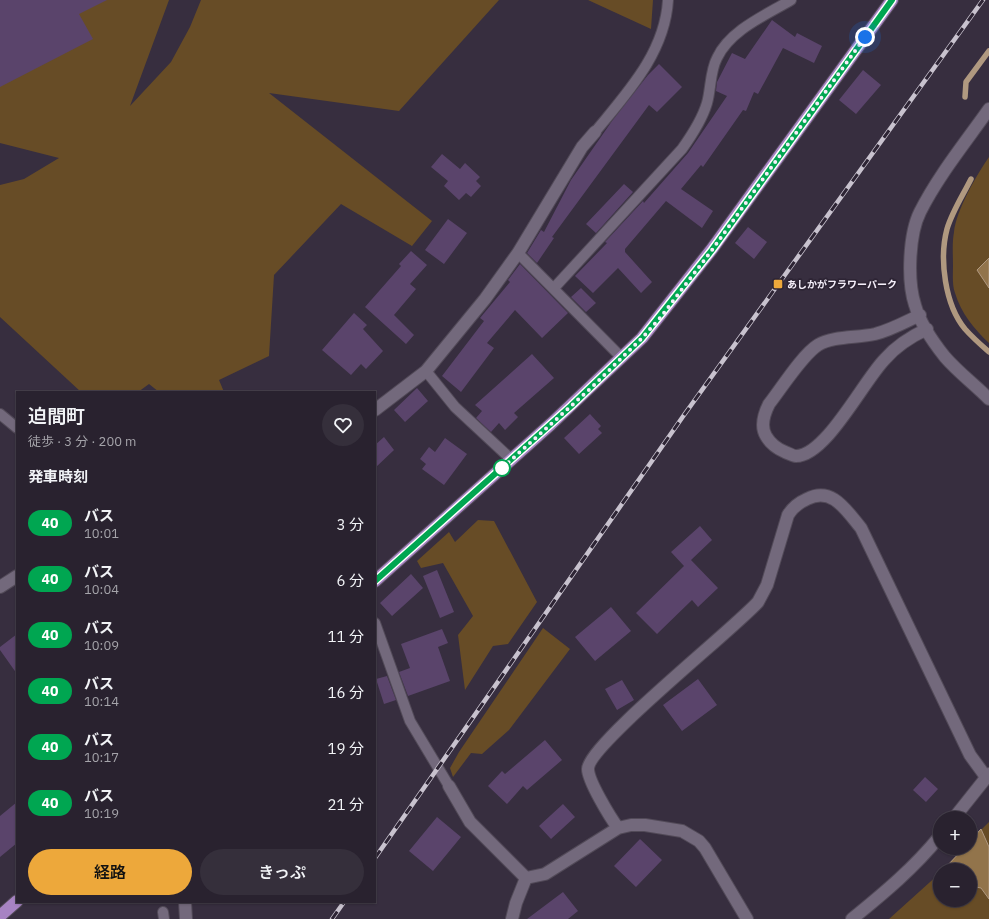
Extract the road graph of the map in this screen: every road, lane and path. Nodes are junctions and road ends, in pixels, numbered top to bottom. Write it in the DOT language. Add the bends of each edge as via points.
graph roads {
  1 [pos="668,0"];
  2 [pos="791,0"];
  3 [pos="892,0"];
  4 [pos="989,109"];
  5 [pos="595,132"];
  6 [pos="518,253"];
  7 [pos="554,288"];
  8 [pos="920,315"];
  9 [pos="927,329"];
  10 [pos="622,358"];
  11 [pos="426,371"];
  12 [pos="989,399"];
  13 [pos="376,409"];
  14 [pos="0,414"];
  15 [pos="16,427"];
  16 [pos="512,460"];
  17 [pos="16,577"];
  18 [pos="376,580"];
  19 [pos="0,587"];
  20 [pos="376,626"];
  21 [pos="988,775"];
  22 [pos="448,786"];
  23 [pos="960,811"];
  24 [pos="618,828"];
  25 [pos="933,844"];
  26 [pos="526,878"];
  27 [pos="16,902"];
  28 [pos="185,903"];
  29 [pos="0,916"];
  30 [pos="186,919"];
  31 [pos="512,919"];
  32 [pos="747,919"];
  33 [pos="852,919"];
  1 -- 5 [label="lane" via="662,36 648,63"];
  2 -- 7 [label="lane" via="735,35 723,48 716,59 707,103 693,133 682,149"];
  3 -- 10 [label="main road" via="660,318"];
  4 -- 8 [label="street" via="946,170 920,213 912,234 911,276 915,304"];
  5 -- 6 [label="street" via="582,147"];
  6 -- 7 [label="lane"];
  6 -- 11 [label="street" via="485,299"];
  7 -- 10 [label="lane"];
  8 -- 9 [label="street"];
  8 -- 9 [label="street" via="877,334 818,345 767,408 763,424 766,436 779,450 790,454 796,456 810,452 828,437 884,359 903,341"];
  9 -- 12 [label="street" via="946,358"];
  10 -- 16 [label="main road"];
  11 -- 13 [label="street"];
  11 -- 16 [label="lane" via="454,407"];
  14 -- 15 [label="lane"];
  16 -- 18 [label="main road"];
  17 -- 19 [label="street"];
  20 -- 22 [label="lane" via="410,721"];
  21 -- 23 [label="street"];
  21 -- 24 [label="street" via="970,755 861,528 842,505 829,496 815,494 799,503 788,516 758,602 621,726 593,756 588,768 590,776"];
  22 -- 26 [label="street" via="470,822"];
  24 -- 26 [label="street" via="544,874"];
  24 -- 32 [label="street" via="645,825 691,835 705,848"];
  25 -- 33 [label="street" via="900,880"];
  26 -- 31 [label="street"];
  27 -- 29 [label="main road"];
  28 -- 30 [label="street"];
}
